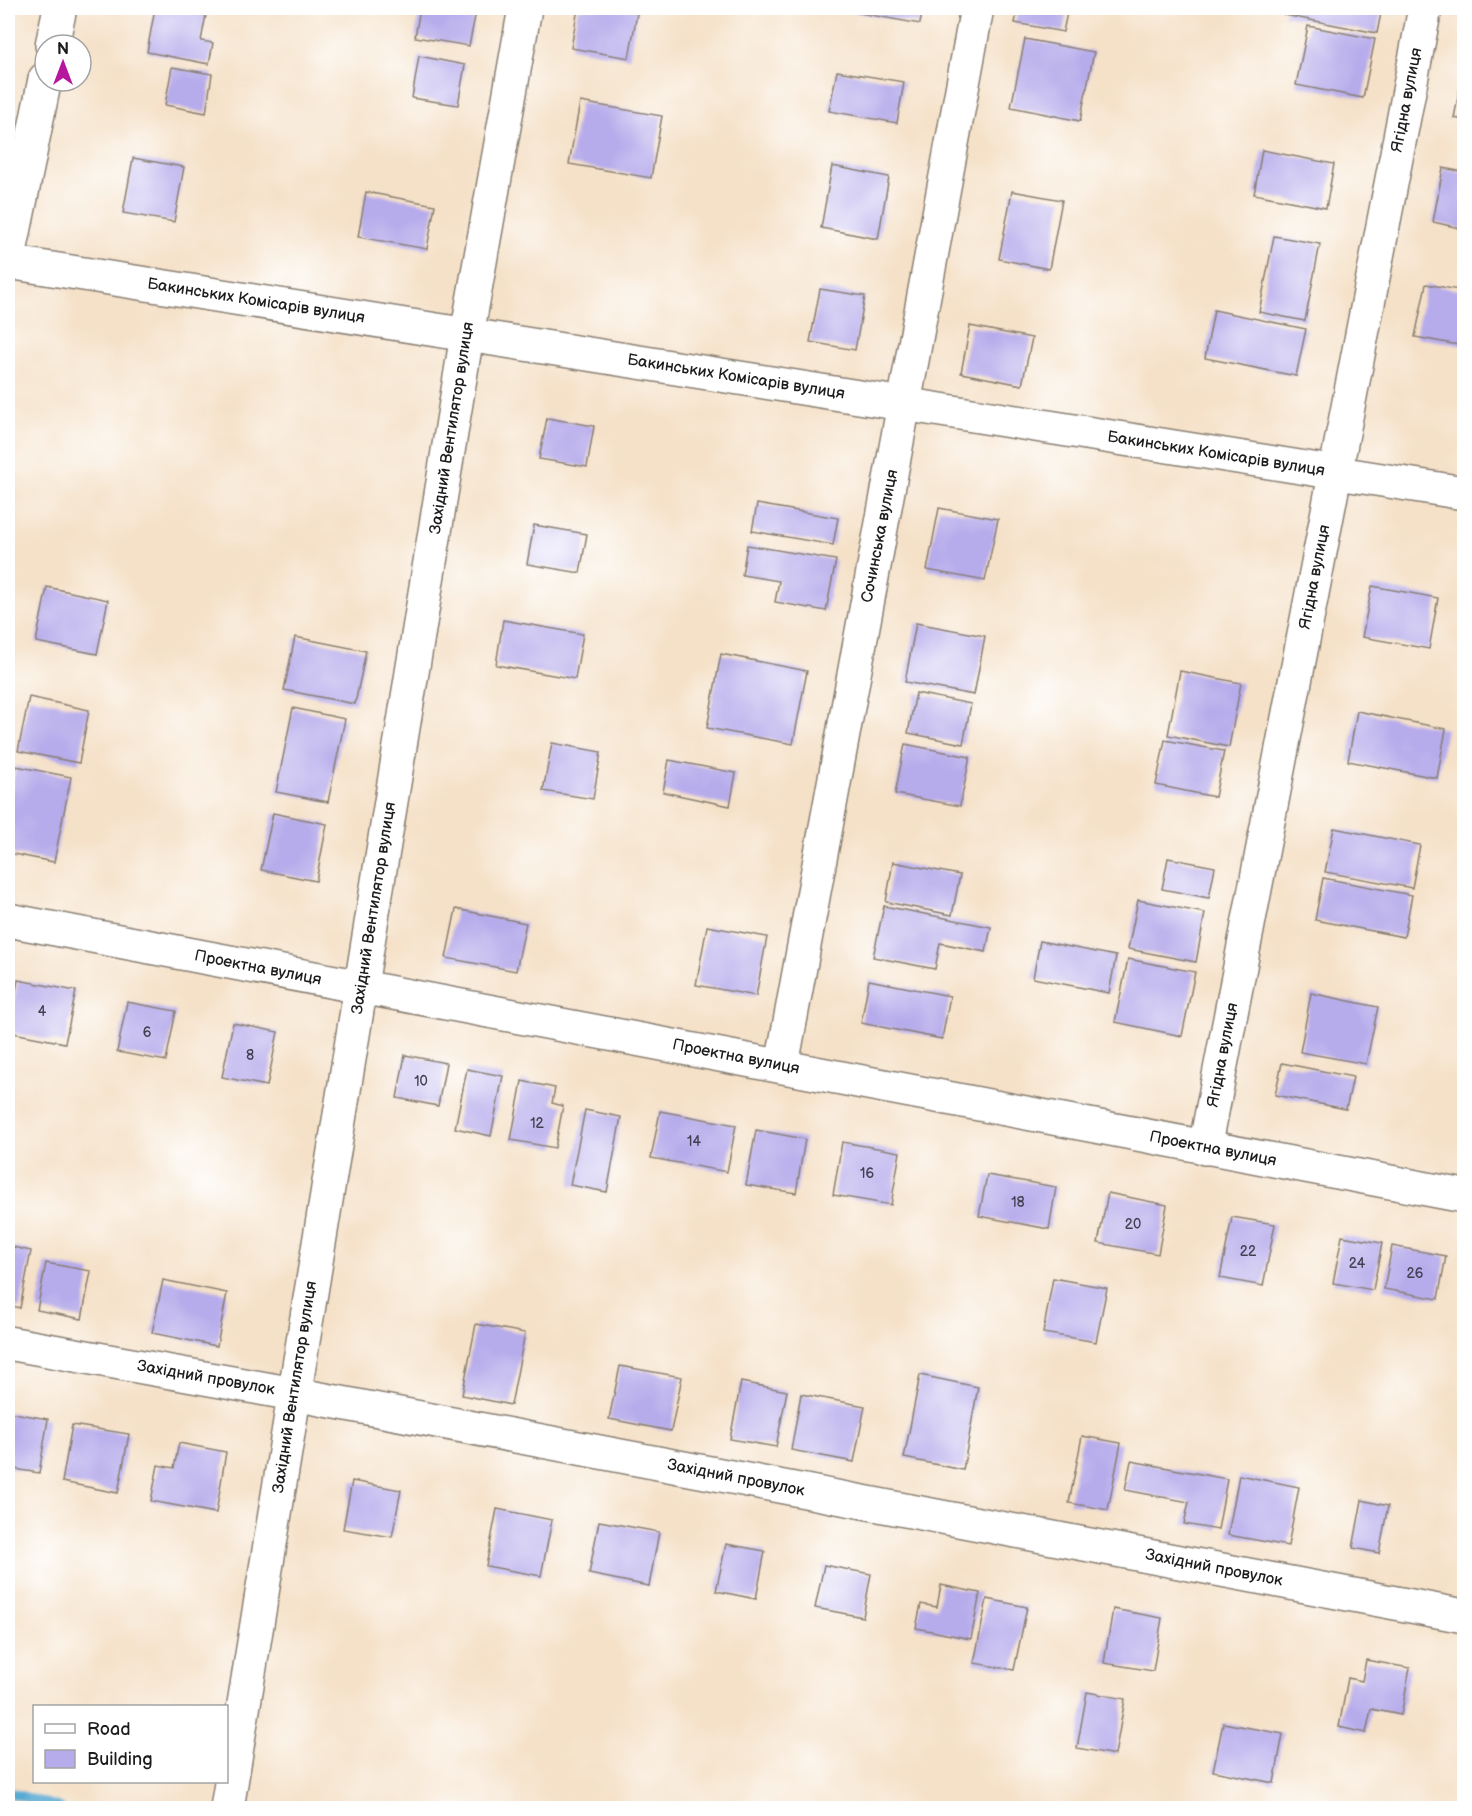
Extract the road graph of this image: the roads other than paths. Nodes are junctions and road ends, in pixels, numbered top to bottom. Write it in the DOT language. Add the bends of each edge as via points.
graph roads {
  1 [pos="60,8"];
  2 [pos="525,8"];
  3 [pos="977,8"];
  4 [pos="1425,8"];
  5 [pos="55,33"];
  6 [pos="42,93"];
  7 [pos="8,262"];
  8 [pos="467,335"];
  9 [pos="905,404"];
  10 [pos="1335,472"];
  11 [pos="1464,493"];
  12 [pos="8,920"];
  13 [pos="360,988"];
  14 [pos="782,1065"];
  15 [pos="1205,1148"];
  16 [pos="1464,1196"];
  17 [pos="8,1343"];
  18 [pos="294,1394"];
  19 [pos="1464,1616"];
  20 [pos="227,1809"];
  1 -- 5 [label="street"];
  2 -- 8 [label="street, Західний Вентилятор вулиця"];
  3 -- 9 [label="street, Сочинська вулиця"];
  4 -- 10 [label="street, Ягідна вулиця"];
  6 -- 7 [label="street"];
  7 -- 8 [label="street, Бакинських Комісарів вулиця"];
  8 -- 9 [label="street, Бакинських Комісарів вулиця"];
  8 -- 13 [label="street, Західний Вентилятор вулиця"];
  9 -- 10 [label="street, Бакинських Комісарів вулиця"];
  9 -- 14 [label="street, Сочинська вулиця"];
  10 -- 11 [label="street, Бакинських Комісарів вулиця"];
  10 -- 15 [label="street, Ягідна вулиця"];
  12 -- 13 [label="street, Проектна вулиця"];
  13 -- 14 [label="street, Проектна вулиця"];
  13 -- 18 [label="street, Західний Вентилятор вулиця"];
  14 -- 15 [label="street, Проектна вулиця"];
  15 -- 16 [label="street, Проектна вулиця"];
  17 -- 18 [label="street, Західний провулок"];
  18 -- 19 [label="street, Західний провулок"];
  18 -- 20 [label="street, Західний Вентилятор вулиця"];
}
